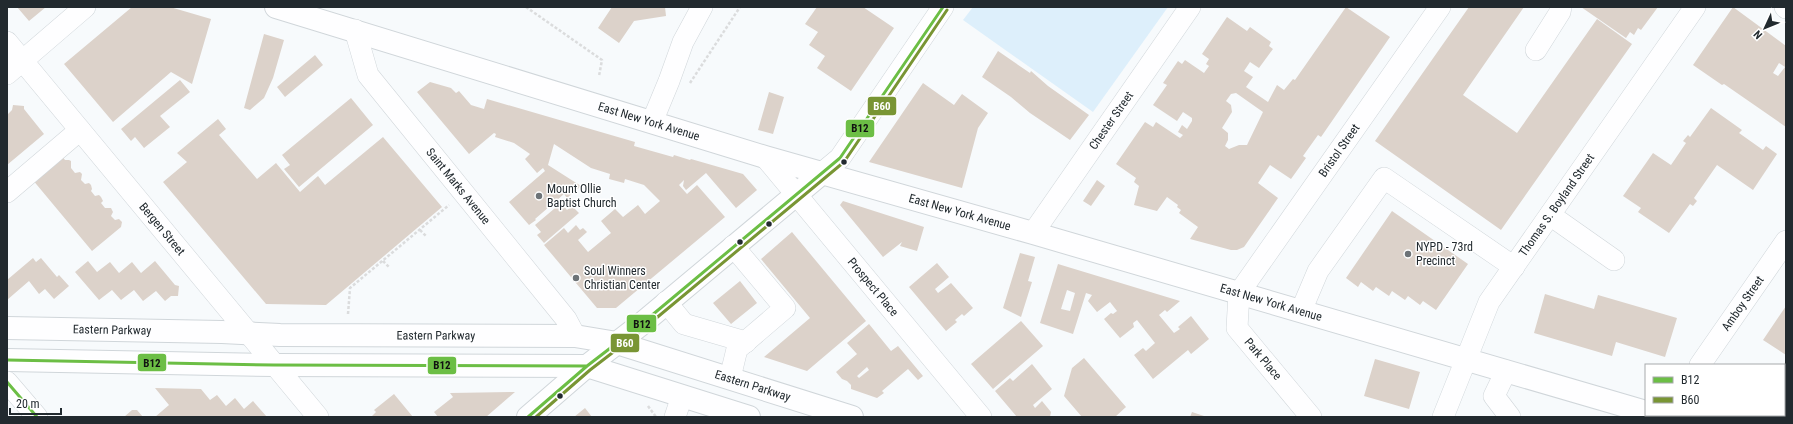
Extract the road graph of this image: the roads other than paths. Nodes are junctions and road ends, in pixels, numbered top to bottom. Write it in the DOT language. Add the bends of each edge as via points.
graph roads {
  1 [pos="85,7"];
  2 [pos="276,7"];
  3 [pos="702,7"];
  4 [pos="943,7"];
  5 [pos="1190,7"];
  6 [pos="1440,7"];
  7 [pos="1561,7"];
  8 [pos="1695,7"];
  9 [pos="355,30"];
  10 [pos="7,42"];
  11 [pos="1536,50"];
  12 [pos="15,67"];
  13 [pos="652,122"];
  14 [pos="80,130"];
  15 [pos="765,157"];
  16 [pos="822,173"];
  17 [pos="7,192"];
  18 [pos="796,194"];
  19 [pos="1550,215"];
  20 [pos="1033,233"];
  21 [pos="1786,241"];
  22 [pos="733,246"];
  23 [pos="1614,260"];
  24 [pos="1514,267"];
  25 [pos="1239,293"];
  26 [pos="666,302"];
  27 [pos="1301,311"];
  28 [pos="7,328"];
  29 [pos="248,334"];
  30 [pos="575,336"];
  31 [pos="746,342"];
  32 [pos="617,343"];
  33 [pos="1465,359"];
  34 [pos="7,360"];
  35 [pos="1701,364"];
  36 [pos="274,365"];
  37 [pos="587,366"];
  38 [pos="1506,372"];
  39 [pos="730,378"];
  40 [pos="7,382"];
  41 [pos="682,396"];
  42 [pos="1645,412"];
  43 [pos="37,417"];
  44 [pos="318,417"];
  45 [pos="528,417"];
  46 [pos="675,417"];
  47 [pos="749,417"];
  48 [pos="852,417"];
  49 [pos="981,417"];
  50 [pos="1311,417"];
  51 [pos="1443,417"];
  52 [pos="1510,417"];
  1 -- 12 [label="street"];
  2 -- 9 [label="main road, East New York Avenue"];
  3 -- 13 [label="street" via="682,42"];
  4 -- 16 [label="street" via="840,158"];
  5 -- 20 [label="street, Chester Street"];
  6 -- 25 [label="street, Bristol Street"];
  7 -- 11 [label="street"];
  8 -- 19 [label="street, Thomas S. Boyland Street"];
  9 -- 13 [label="main road, East New York Avenue"];
  9 -- 30 [label="street, Saint Marks Avenue" via="368,75 566,319"];
  10 -- 12 [label="street, Bergen Street"];
  12 -- 14 [label="street, Bergen Street"];
  13 -- 15 [label="main road, East New York Avenue"];
  14 -- 17 [label="street"];
  14 -- 29 [label="street, Bergen Street"];
  15 -- 16 [label="main road, East New York Avenue"];
  15 -- 18 [label="street, Prospect Place"];
  16 -- 18 [label="main road"];
  16 -- 20 [label="main road, East New York Avenue"];
  18 -- 22 [label="main road"];
  18 -- 49 [label="street, Prospect Place"];
  19 -- 23 [label="street"];
  19 -- 24 [label="street, Thomas S. Boyland Street"];
  20 -- 25 [label="main road, East New York Avenue"];
  21 -- 35 [label="street, Amboy Street"];
  22 -- 26 [label="main road"];
  22 -- 31 [label="street" via="785,308"];
  24 -- 27 [label="street" via="1384,178 1318,271"];
  24 -- 33 [label="street, Thomas S. Boyland Street" via="1489,302"];
  25 -- 27 [label="main road, East New York Avenue"];
  25 -- 50 [label="street, Park Place" via="1237,328"];
  26 -- 31 [label="street" via="684,324"];
  26 -- 32 [label="main road"];
  27 -- 33 [label="main road, East New York Avenue"];
  28 -- 29 [label="main road, Eastern Parkway"];
  29 -- 30 [label="main road, Eastern Parkway"];
  29 -- 36 [label="street, Bergen Street"];
  30 -- 32 [label="main road, Eastern Parkway"];
  31 -- 39 [label="street" via="737,349"];
  32 -- 37 [label="main road"];
  32 -- 39 [label="main road, Eastern Parkway"];
  33 -- 38 [label="main road, East New York Avenue"];
  33 -- 51 [label="street, Thomas S. Boyland Street"];
  34 -- 36 [label="main road"];
  36 -- 37 [label="main road"];
  36 -- 44 [label="street, Bergen Street"];
  37 -- 41 [label="main road"];
  37 -- 45 [label="main road"];
  38 -- 42 [label="main road, East New York Avenue"];
  38 -- 52 [label="street" via="1494,396"];
  39 -- 48 [label="main road, Eastern Parkway"];
  40 -- 43 [label="street"];
  41 -- 46 [label="street"];
  41 -- 47 [label="main road"];
}
